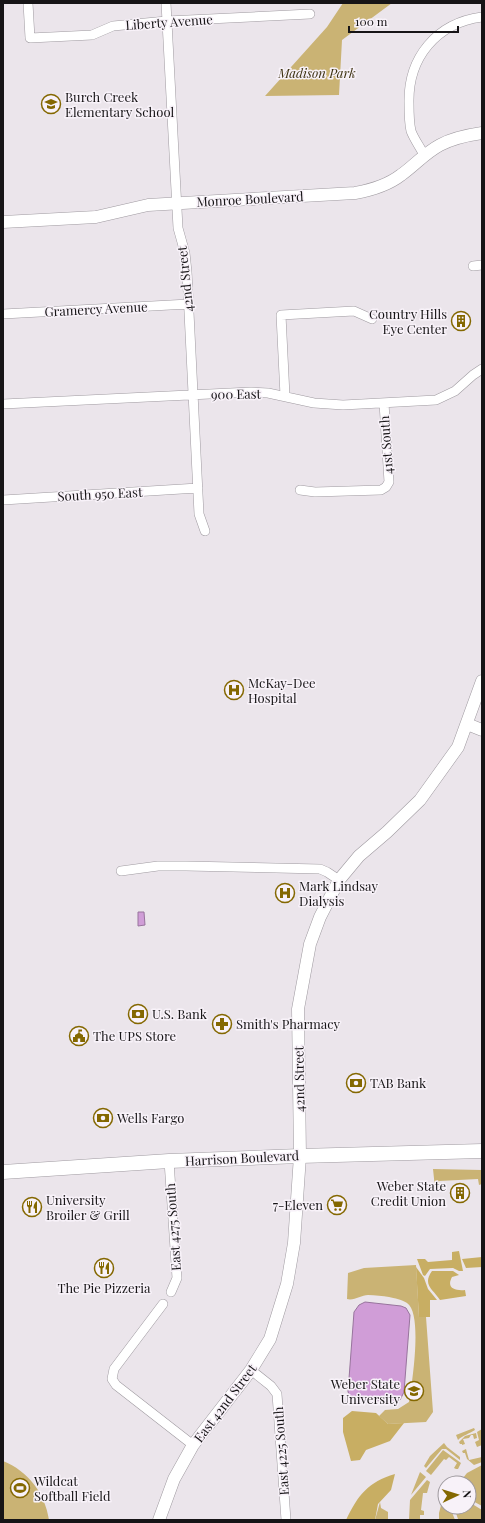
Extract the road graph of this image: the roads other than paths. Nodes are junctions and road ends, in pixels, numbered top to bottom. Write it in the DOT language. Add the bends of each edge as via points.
graph roads {
  1 [pos="28,3"];
  2 [pos="166,3"];
  3 [pos="310,14"];
  4 [pos="482,18"];
  5 [pos="167,21"];
  6 [pos="482,134"];
  7 [pos="424,155"];
  8 [pos="176,203"];
  9 [pos="3,222"];
  10 [pos="189,304"];
  11 [pos="3,314"];
  12 [pos="372,319"];
  13 [pos="482,369"];
  14 [pos="193,395"];
  15 [pos="285,396"];
  16 [pos="384,403"];
  17 [pos="3,404"];
  18 [pos="198,488"];
  19 [pos="300,490"];
  20 [pos="3,500"];
  21 [pos="205,531"];
  22 [pos="482,681"];
  23 [pos="467,724"];
  24 [pos="482,730"];
  25 [pos="121,871"];
  26 [pos="339,880"];
  27 [pos="482,1151"];
  28 [pos="300,1156"];
  29 [pos="169,1162"];
  30 [pos="3,1172"];
  31 [pos="287,1284"];
  32 [pos="171,1292"];
  33 [pos="163,1304"];
  34 [pos="251,1370"];
  35 [pos="192,1445"];
  36 [pos="159,1520"];
  37 [pos="286,1520"];
  1 -- 5 [label="street, Liberty Avenue" via="30,38 92,35 113,26"];
  2 -- 5 [label="street, 42nd Street"];
  3 -- 5 [label="street, Liberty Avenue"];
  4 -- 7 [label="street" via="460,22 440,33 425,48 414,67 408,88 409,114 412,132"];
  5 -- 8 [label="street, 42nd Street"];
  6 -- 7 [label="street, Monroe Boulevard" via="453,139"];
  7 -- 8 [label="street, Monroe Boulevard" via="401,176 384,185 356,193"];
  8 -- 9 [label="street, Monroe Boulevard" via="148,205 96,217"];
  8 -- 10 [label="street, 42nd Street" via="178,228 185,253"];
  10 -- 11 [label="street, Gramercy Avenue"];
  10 -- 14 [label="street, 42nd Street"];
  12 -- 15 [label="street" via="354,311 281,315"];
  13 -- 16 [label="street, 900 East" via="455,391 436,400"];
  14 -- 15 [label="street, 900 East" via="251,392"];
  14 -- 17 [label="street, 900 East"];
  14 -- 18 [label="street, 42nd Street"];
  15 -- 16 [label="street, 900 East" via="314,403"];
  16 -- 19 [label="street, 41st South" via="389,482 386,487 381,490"];
  18 -- 20 [label="street, South 950 East"];
  18 -- 21 [label="street, 42nd Street" via="199,514"];
  22 -- 23 [label="street, 42nd Street"];
  23 -- 24 [label="street"];
  23 -- 26 [label="street, 42nd Street" via="458,747 420,800 359,856"];
  25 -- 26 [label="street" via="165,866 320,869"];
  26 -- 28 [label="street, 42nd Street" via="320,917 310,944 298,1009"];
  27 -- 28 [label="main road, Harrison Boulevard"];
  28 -- 29 [label="main road, Harrison Boulevard"];
  28 -- 31 [label="street, 42nd Street" via="294,1243"];
  29 -- 30 [label="main road, Harrison Boulevard"];
  29 -- 32 [label="street, East 4275 South" via="177,1278"];
  31 -- 34 [label="street, East 42nd Street" via="270,1339"];
  33 -- 35 [label="street" via="114,1369 112,1379 116,1385"];
  34 -- 35 [label="street, East 42nd Street"];
  34 -- 37 [label="street, East 4225 South" via="277,1394"];
  35 -- 36 [label="street, East 42nd Street" via="174,1479"];
}
